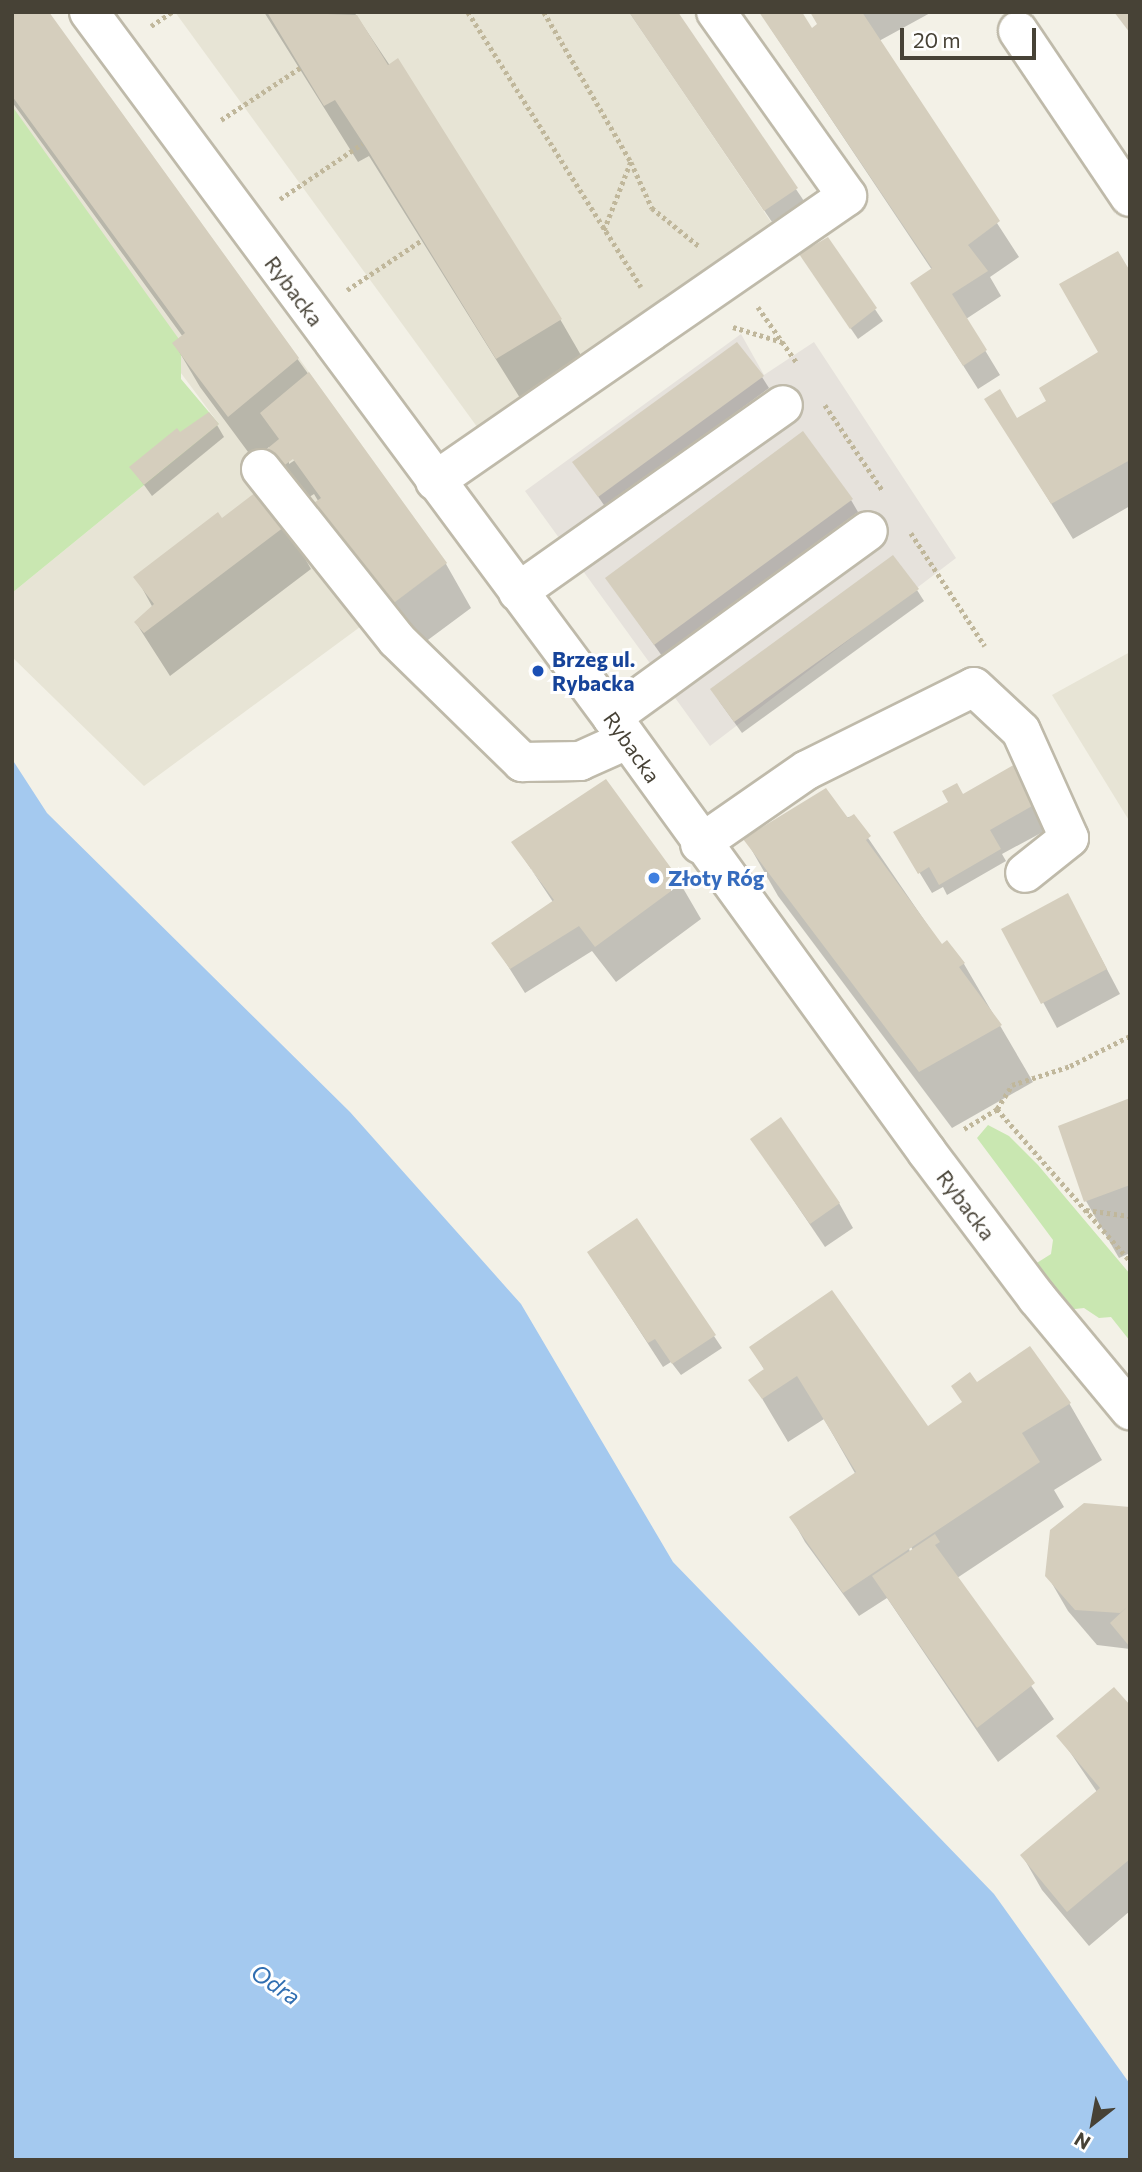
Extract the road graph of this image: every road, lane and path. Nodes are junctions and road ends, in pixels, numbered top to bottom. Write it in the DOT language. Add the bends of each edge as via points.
graph roads {
  1 [pos="89,12"];
  2 [pos="468,12"];
  3 [pos="544,12"];
  4 [pos="716,12"];
  5 [pos="1018,31"];
  6 [pos="300,68"];
  7 [pos="186,144"];
  8 [pos="362,144"];
  9 [pos="1130,197"];
  10 [pos="244,223"];
  11 [pos="604,230"];
  12 [pos="422,240"];
  13 [pos="311,314"];
  14 [pos="663,320"];
  15 [pos="783,405"];
  16 [pos="261,469"];
  17 [pos="435,481"];
  18 [pos="868,531"];
  19 [pos="518,592"];
  20 [pos="619,728"];
  21 [pos="700,844"];
  22 [pos="1026,873"];
  23 [pos="1130,1036"];
  24 [pos="997,1109"];
  25 [pos="927,1152"];
  26 [pos="1086,1210"];
  27 [pos="1130,1216"];
  28 [pos="1130,1261"];
  29 [pos="1130,1410"];
  1 -- 7 [label="street, Rybacka"];
  2 -- 11 [label="path"];
  3 -- 11 [label="path" via="631,162"];
  4 -- 14 [label="street" via="847,197"];
  5 -- 9 [label="street"];
  6 -- 7 [label="path"];
  7 -- 10 [label="street, Rybacka"];
  8 -- 10 [label="path"];
  10 -- 13 [label="street, Rybacka"];
  11 -- 14 [label="path"];
  12 -- 13 [label="path"];
  13 -- 17 [label="street, Rybacka"];
  14 -- 17 [label="street"];
  15 -- 19 [label="street"];
  16 -- 20 [label="street" via="397,640 522,762 580,761"];
  17 -- 19 [label="street, Rybacka"];
  18 -- 20 [label="street"];
  19 -- 20 [label="street, Rybacka"];
  20 -- 21 [label="street, Rybacka"];
  21 -- 22 [label="street" via="807,770 974,687 1021,731 1069,838"];
  21 -- 25 [label="street, Rybacka"];
  23 -- 24 [label="path" via="1070,1066 1012,1085"];
  24 -- 25 [label="path"];
  24 -- 26 [label="path"];
  25 -- 29 [label="street, Rybacka" via="1037,1298"];
  26 -- 27 [label="path"];
  26 -- 28 [label="path"];
}
